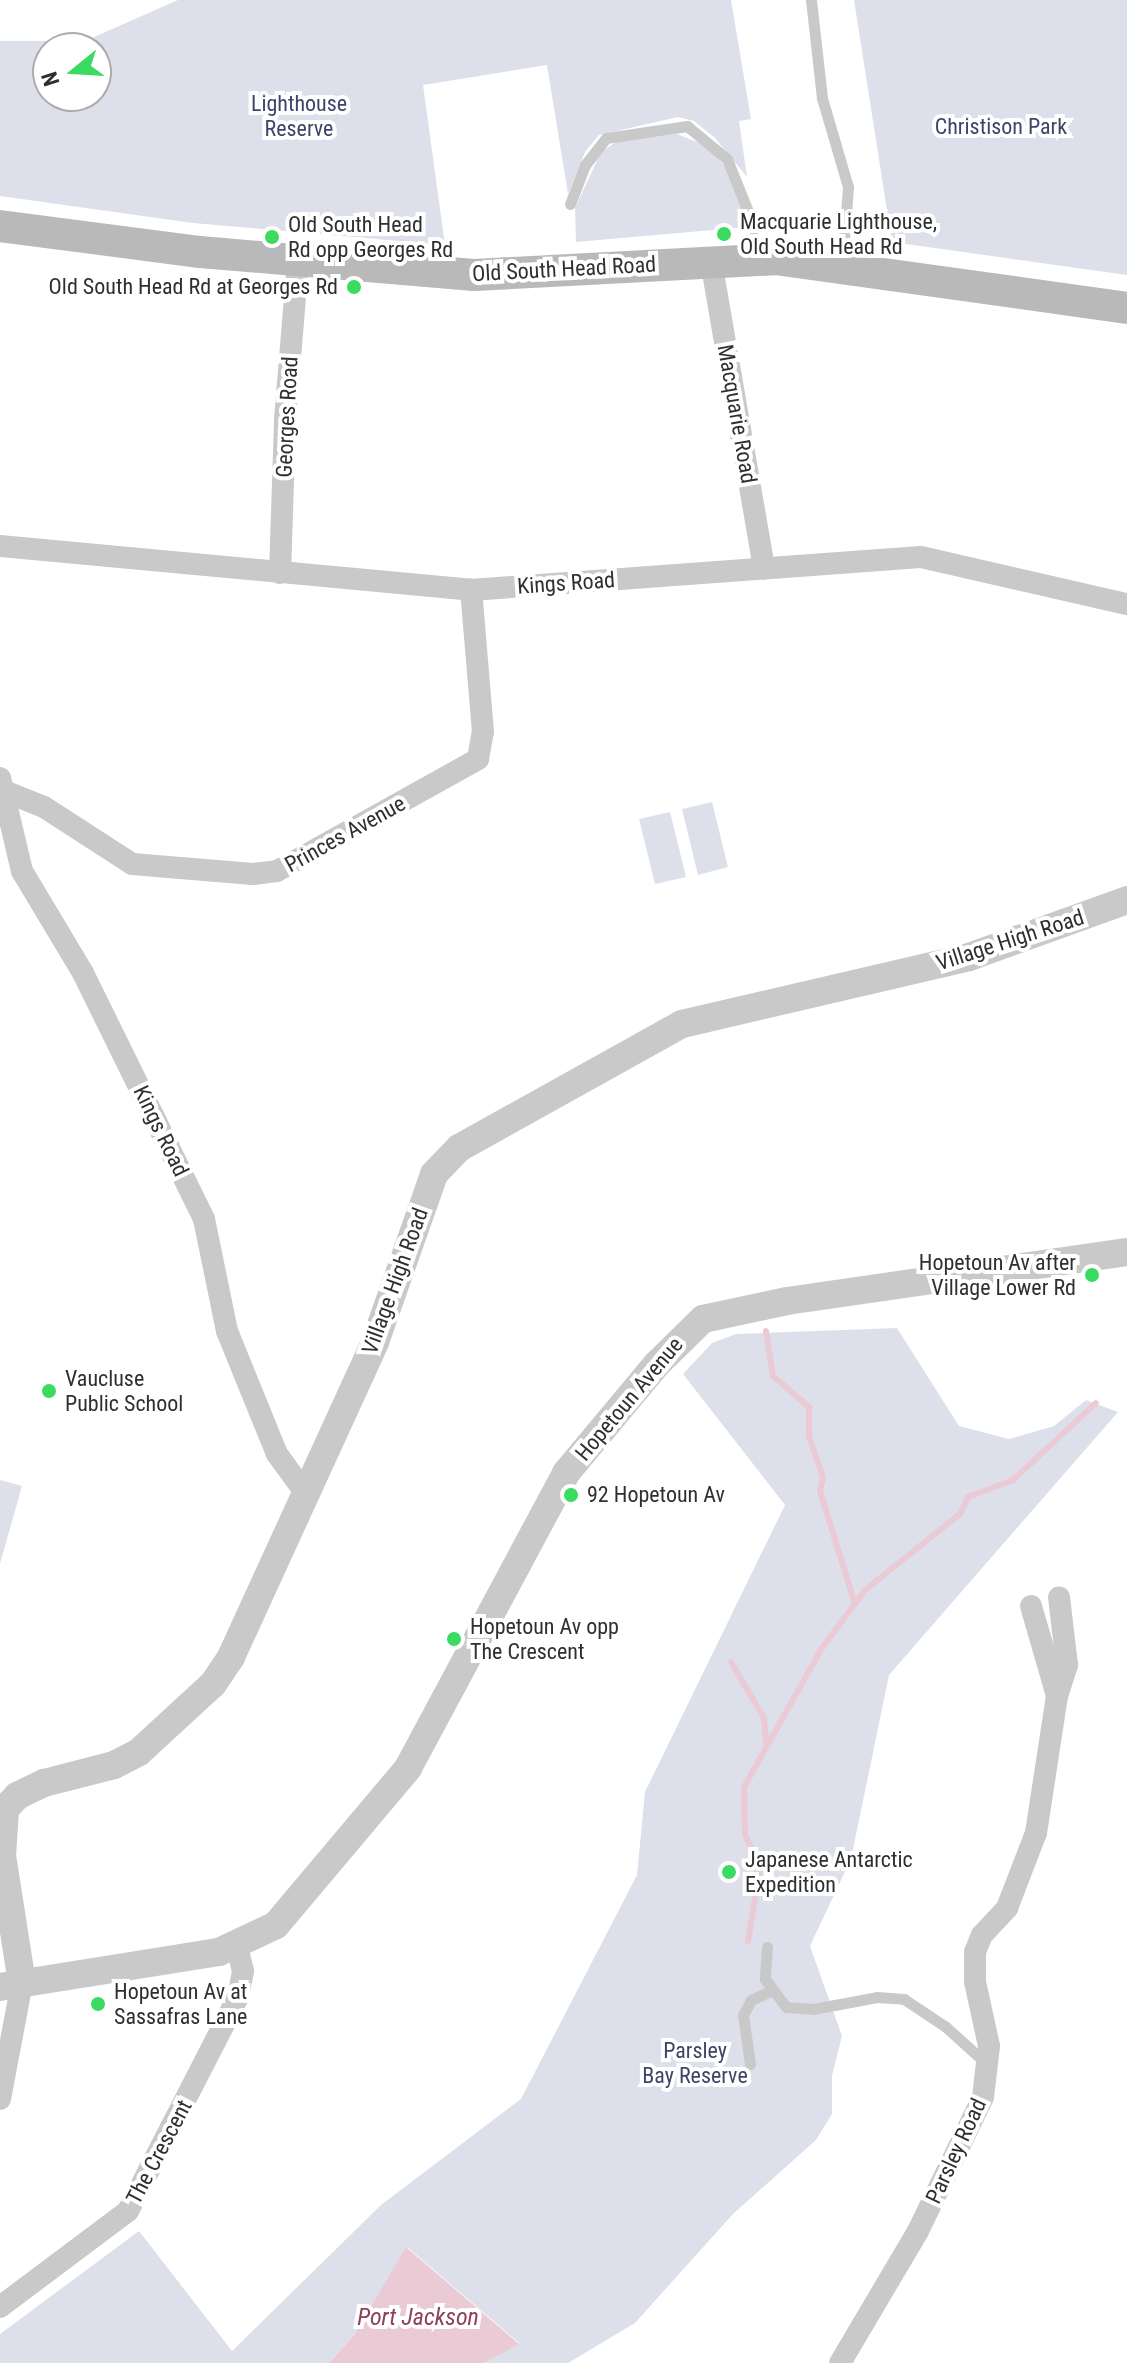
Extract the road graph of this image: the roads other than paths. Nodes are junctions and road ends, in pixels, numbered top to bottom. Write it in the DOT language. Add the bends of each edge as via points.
graph roads {
  1 [pos="811,0"];
  2 [pos="570,204"];
  3 [pos="0,226"];
  4 [pos="754,258"];
  5 [pos="298,261"];
  6 [pos="711,261"];
  7 [pos="842,268"];
  8 [pos="1127,308"];
  9 [pos="0,546"];
  10 [pos="764,568"];
  11 [pos="280,573"];
  12 [pos="471,590"];
  13 [pos="1127,604"];
  14 [pos="2,784"];
  15 [pos="1127,900"];
  16 [pos="1127,1252"];
  17 [pos="304,1491"];
  18 [pos="1059,1597"];
  19 [pos="1031,1606"];
  20 [pos="1057,1696"];
  21 [pos="237,1947"];
  22 [pos="767,1947"];
  23 [pos="11,1985"];
  24 [pos="770,1991"];
  25 [pos="750,2064"];
  26 [pos="989,2066"];
  27 [pos="0,2099"];
  28 [pos="0,2307"];
  29 [pos="840,2363"];
  1 -- 7 [label="lane" via="822,98 848,187"];
  2 -- 4 [label="lane" via="585,165 606,138 644,128 687,126 727,159 751,219"];
  3 -- 5 [label="main road, Old South Head Road"];
  4 -- 6 [label="main road, Old South Head Road"];
  4 -- 7 [label="main road, Old South Head Road"];
  5 -- 6 [label="main road, Old South Head Road" via="501,276"];
  5 -- 11 [label="street, Georges Road"];
  6 -- 10 [label="street, Macquarie Road"];
  7 -- 8 [label="main road, Old South Head Road"];
  9 -- 11 [label="street, Kings Road"];
  10 -- 12 [label="street, Kings Road"];
  10 -- 13 [label="street, Kings Road" via="921,557"];
  11 -- 12 [label="street, Kings Road"];
  12 -- 14 [label="street, Princes Avenue" via="483,732 478,759 277,871 253,874 132,864"];
  14 -- 17 [label="street, Kings Road" via="22,871 83,973 204,1219 227,1331 277,1454"];
  15 -- 17 [label="street, Village High Road" via="969,957 682,1024 459,1148 434,1174 375,1342"];
  16 -- 21 [label="street, Hopetoun Avenue" via="723,1312 691,1327 566,1473 394,1790 276,1925"];
  17 -- 23 [label="street, Village High Road" via="231,1657 213,1684 139,1752 114,1765 44,1783 17,1796 5,1809 2,1856"];
  18 -- 20 [label="street, Parsley Road" via="1067,1665"];
  19 -- 20 [label="street, Parsley Road"];
  20 -- 26 [label="street, Parsley Road" via="1045,1793 1029,1860 1007,1908 982,1935 975,1952"];
  21 -- 23 [label="street, Hopetoun Avenue"];
  21 -- 28 [label="street, The Crescent" via="244,1977 238,1997 128,2211"];
  22 -- 24 [label="lane"];
  23 -- 27 [label="street"];
  24 -- 25 [label="lane" via="751,2000 743,2015"];
  24 -- 26 [label="lane" via="786,2007 797,2009 877,1997 904,1999 946,2027"];
  26 -- 29 [label="street, Parsley Road" via="983,2097 918,2231"];
}
